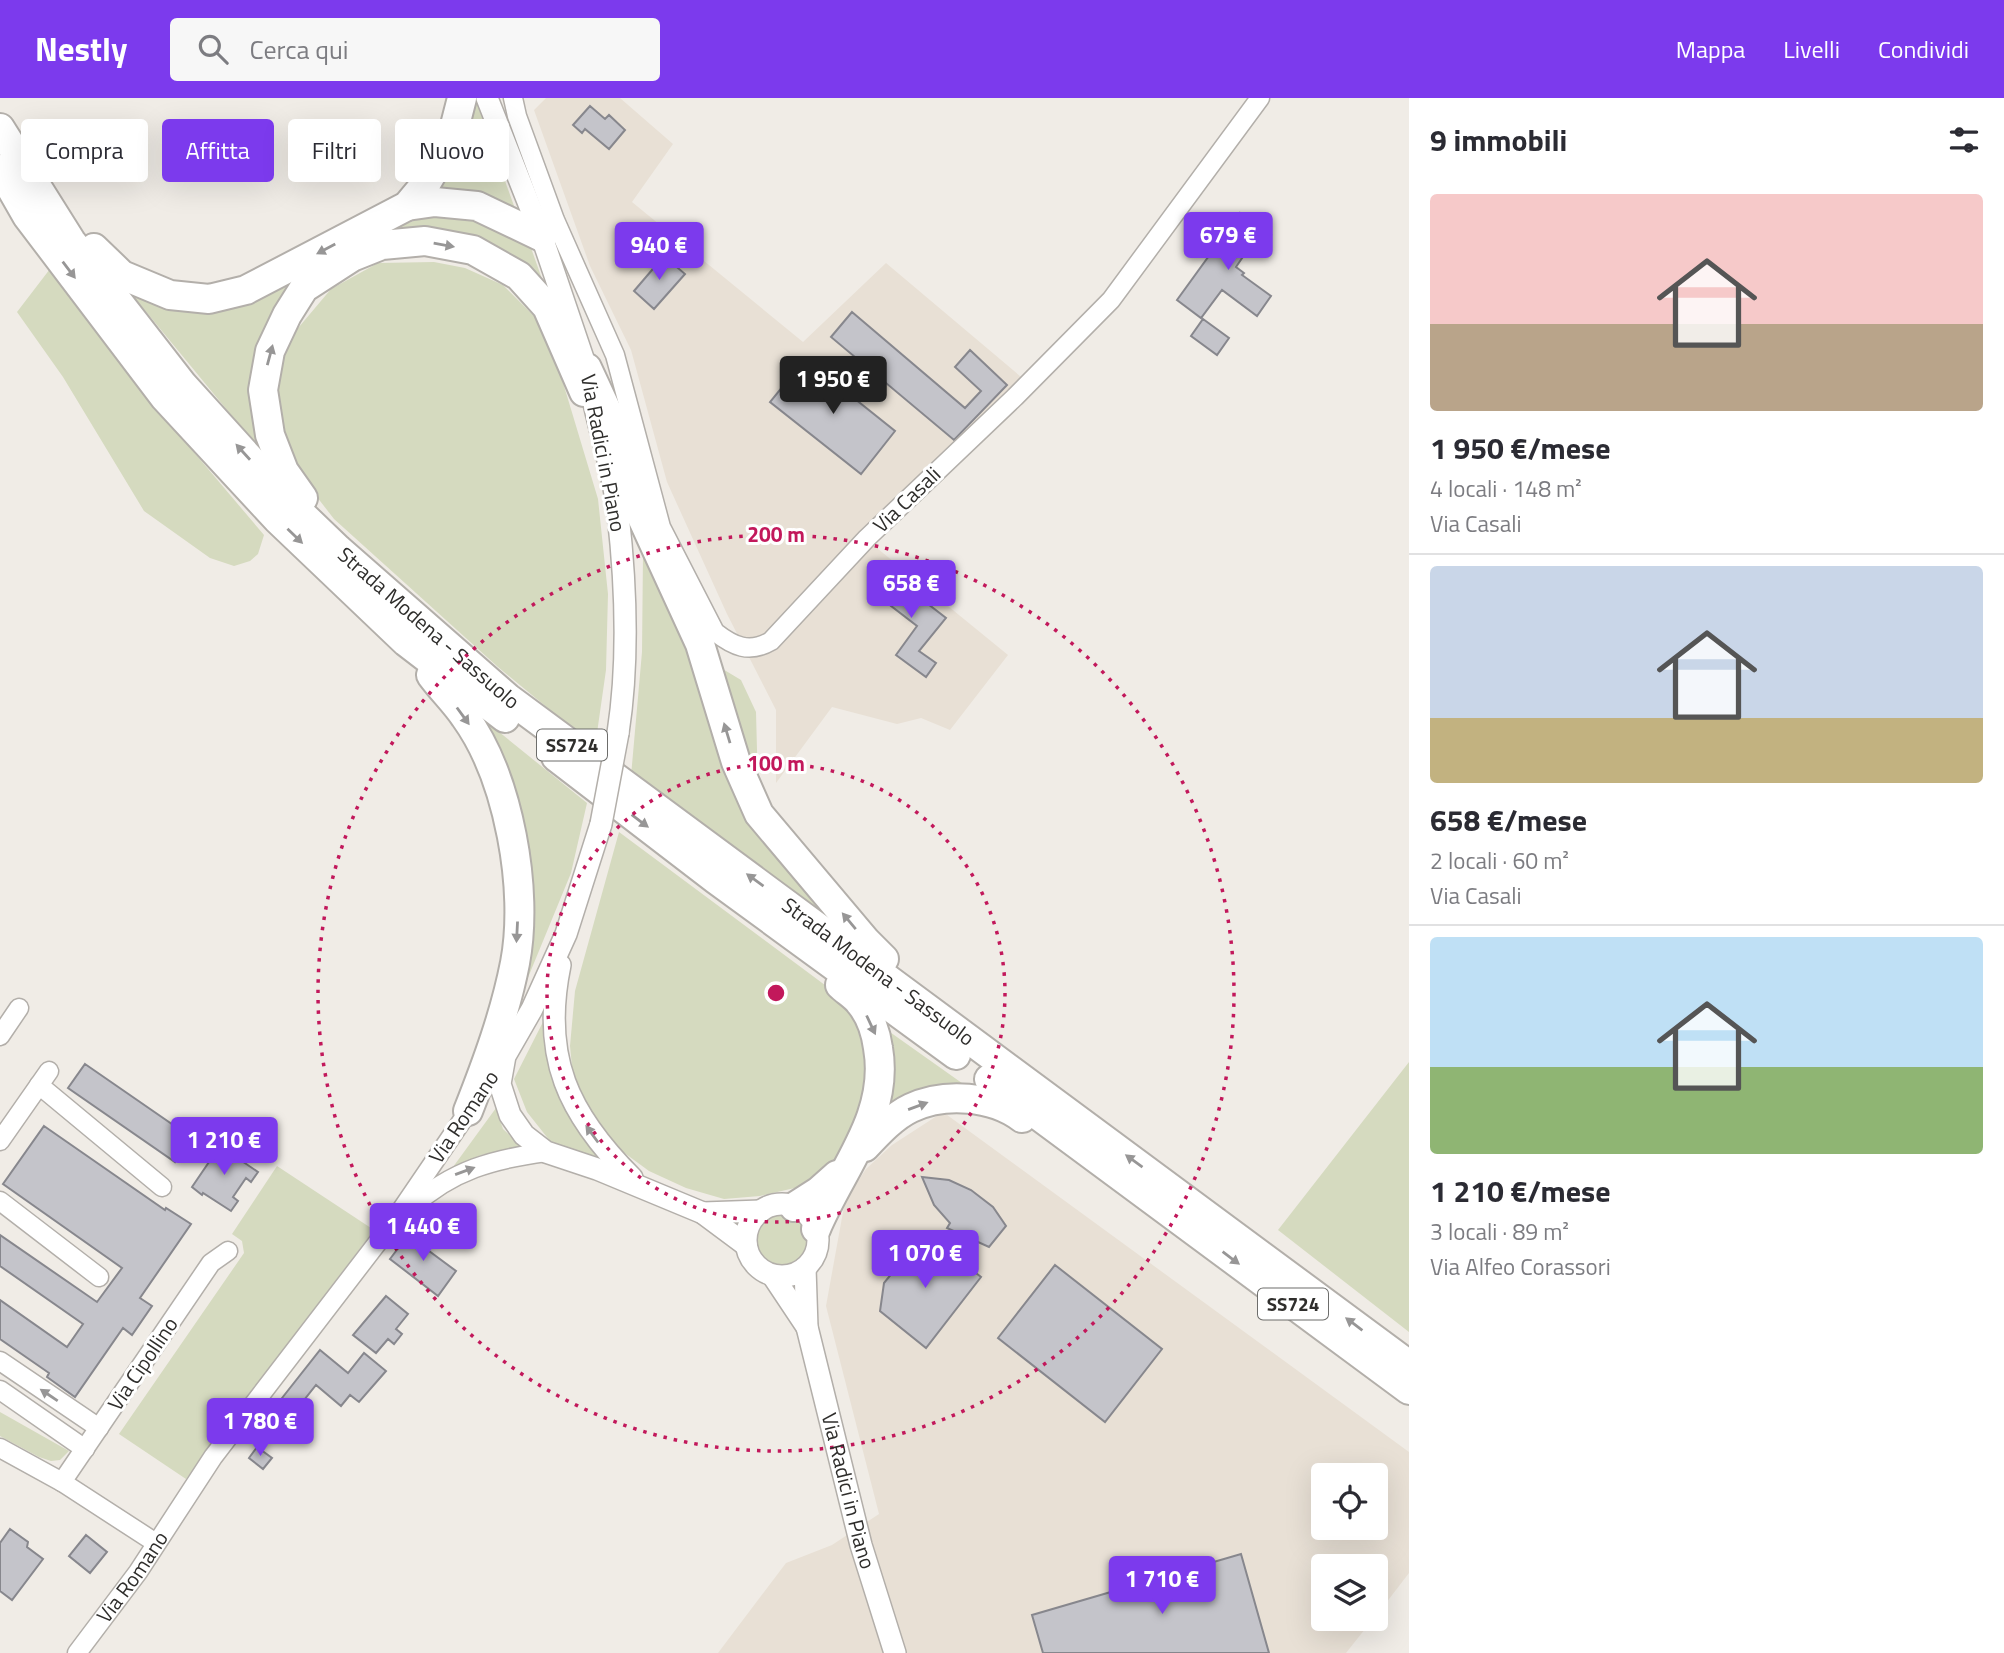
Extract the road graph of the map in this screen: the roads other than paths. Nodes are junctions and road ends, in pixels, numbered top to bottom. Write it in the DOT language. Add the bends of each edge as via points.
graph roads {
  1 [pos="462,98"];
  2 [pos="487,98"];
  3 [pos="513,98"];
  4 [pos="1260,98"];
  5 [pos="0,128"];
  6 [pos="0,169"];
  7 [pos="34,206"];
  8 [pos="407,206"];
  9 [pos="542,237"];
  10 [pos="587,368"];
  11 [pos="600,432"];
  12 [pos="338,549"];
  13 [pos="406,642"];
  14 [pos="601,824"];
  15 [pos="715,879"];
  16 [pos="566,934"];
  17 [pos="19,1007"];
  18 [pos="0,1036"];
  19 [pos="967,1039"];
  20 [pos="505,1056"];
  21 [pos="468,1111"];
  22 [pos="0,1141"];
  23 [pos="546,1152"];
  24 [pos="848,1165"];
  25 [pos="638,1184"];
  26 [pos="162,1186"];
  27 [pos="0,1201"];
  28 [pos="794,1207"];
  29 [pos="1174,1208"];
  30 [pos="761,1211"];
  31 [pos="703,1213"];
  32 [pos="391,1225"];
  33 [pos="816,1229"];
  34 [pos="746,1245"];
  35 [pos="228,1251"];
  36 [pos="805,1268"];
  37 [pos="773,1276"];
  38 [pos="99,1277"];
  39 [pos="807,1327"];
  40 [pos="0,1361"];
  41 [pos="1409,1365"];
  42 [pos="0,1390"];
  43 [pos="1409,1390"];
  44 [pos="99,1428"];
  45 [pos="0,1448"];
  46 [pos="85,1449"];
  47 [pos="62,1482"];
  48 [pos="156,1543"];
  49 [pos="77,1653"];
  50 [pos="895,1653"];
  1 -- 8 [label="highway" via="451,141"];
  2 -- 9 [label="street, Via Radici in Piano"];
  3 -- 4 [label="street, Via Casali" via="555,220 615,355 661,527 715,632 749,649 771,641 867,538 1102,310"];
  5 -- 7 [label="highway, Strada Modena - Sassuolo / SS724"];
  6 -- 7 [label="highway, Strada Modena - Sassuolo"];
  8 -- 7 [label="highway, one-way" via="246,290 209,299 170,295 122,275 97,253 68,216"];
  12 -- 7 [label="highway, Strada Modena - Sassuolo / SS724, one-way" via="290,504 183,385 71,241"];
  7 -- 13 [label="highway, Strada Modena - Sassuolo / SS724, one-way" via="165,398 277,519"];
  8 -- 9 [label="highway" via="435,202 477,206"];
  9 -- 10 [label="street, Via Radici in Piano"];
  10 -- 11 [label="street, Via Radici in Piano"];
  19 -- 10 [label="highway, one-way" via="866,942 759,814 736,762 701,644 638,509 615,428"];
  12 -- 11 [label="highway, one-way" via="284,471 270,435 263,390 270,351 304,288 352,257 382,245 425,241 473,250 519,276 547,307"];
  11 -- 14 [label="street, Via Radici in Piano, bridge" via="618,512 624,597 622,696"];
  19 -- 12 [label="highway, Strada Modena - Sassuolo / SS724, one-way" via="508,698"];
  13 -- 15 [label="highway, Strada Modena - Sassuolo / SS724, one-way"];
  13 -- 21 [label="highway, one-way" via="466,718 489,760 506,806 516,859 516,960"];
  14 -- 16 [label="street, Via Romano"];
  15 -- 24 [label="highway, one-way" via="860,1003 876,1034 879,1095 870,1125"];
  15 -- 29 [label="highway, Strada Modena - Sassuolo / SS724"];
  16 -- 20 [label="street, Via Romano"];
  25 -- 16 [label="street, one-way" via="603,1149 566,1089 554,1019"];
  17 -- 18 [label="street"];
  29 -- 19 [label="highway, Strada Modena - Sassuolo / SS724, one-way"];
  20 -- 21 [label="street, Via Romano"];
  20 -- 23 [label="street" via="500,1084 510,1115 524,1135"];
  21 -- 32 [label="street, Via Romano"];
  22 -- 26 [label="street" via="44,1078"];
  23 -- 25 [label="street"];
  32 -- 23 [label="street, one-way" via="454,1175 487,1163"];
  24 -- 28 [label="highway"];
  24 -- 29 [label="highway, one-way" via="890,1122 911,1108 961,1098 1013,1111 1134,1200"];
  24 -- 33 [label="highway"];
  25 -- 31 [label="street"];
  27 -- 38 [label="street"];
  28 -- 30 [label="street" via="783,1204"];
  28 -- 33 [label="street" via="804,1212"];
  41 -- 29 [label="highway, SS724, one-way"];
  29 -- 43 [label="highway, SS724, one-way"];
  30 -- 31 [label="street"];
  30 -- 34 [label="street" via="748,1226"];
  31 -- 34 [label="street"];
  32 -- 48 [label="street, Via Romano" via="213,1457"];
  33 -- 36 [label="street" via="817,1250"];
  34 -- 37 [label="street" via="755,1265"];
  35 -- 44 [label="street, Via Cipollino" via="211,1263"];
  36 -- 37 [label="street" via="785,1277"];
  36 -- 39 [label="street, Via Radici in Piano"];
  37 -- 39 [label="street, Via Radici in Piano"];
  39 -- 50 [label="street, Via Radici in Piano" via="861,1545"];
  44 -- 40 [label="street, one-way"];
  42 -- 46 [label="street"];
  44 -- 46 [label="street, Via Cipollino"];
  45 -- 47 [label="street"];
  46 -- 47 [label="street, Via Cipollino"];
  47 -- 48 [label="street"];
  48 -- 49 [label="street, Via Romano"];
}
